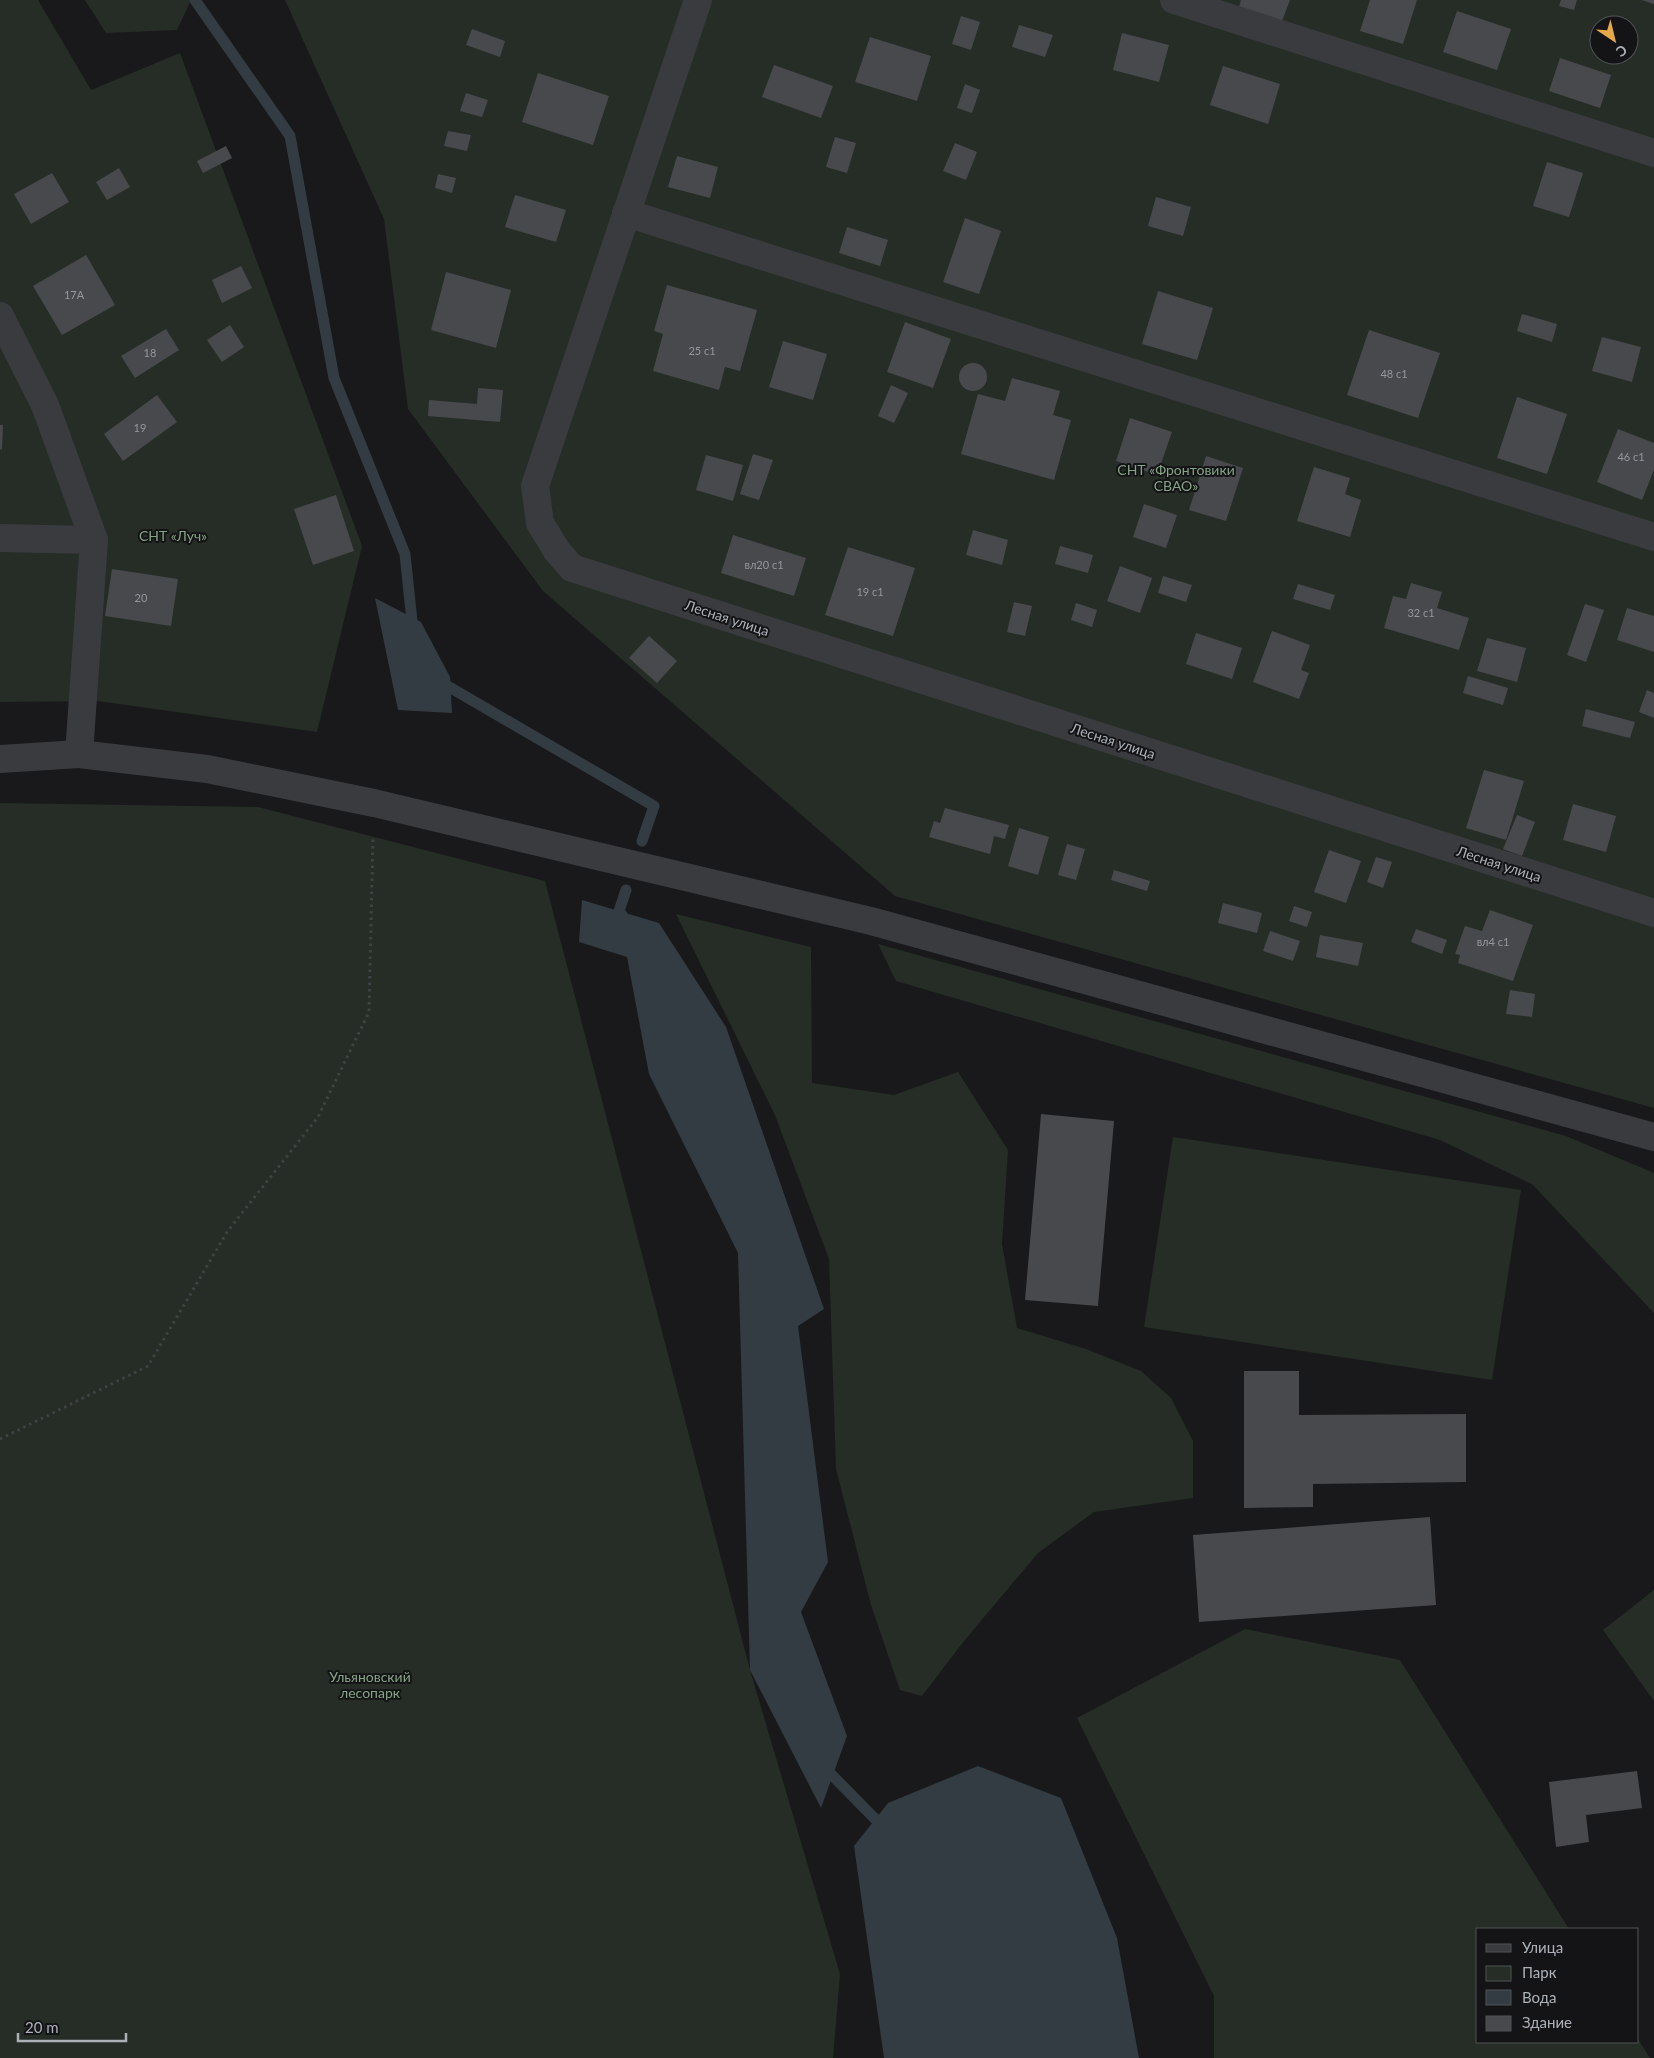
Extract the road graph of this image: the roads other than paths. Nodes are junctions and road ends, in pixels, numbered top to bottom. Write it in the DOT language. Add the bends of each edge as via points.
graph roads {
  1 [pos="698,0"];
  2 [pos="1174,0"];
  3 [pos="1654,153"];
  4 [pos="626,213"];
  5 [pos="0,316"];
  6 [pos="1654,537"];
  7 [pos="0,538"];
  8 [pos="94,540"];
  9 [pos="79,754"];
  10 [pos="0,758"];
  11 [pos="1654,913"];
  12 [pos="1654,1137"];
  1 -- 4 [label="street"];
  2 -- 3 [label="street"];
  4 -- 6 [label="street"];
  4 -- 11 [label="street, Лесная улица" via="535,486 540,524 556,551 572,568"];
  5 -- 8 [label="street" via="45,405"];
  7 -- 8 [label="street"];
  8 -- 9 [label="street"];
  9 -- 10 [label="street"];
  9 -- 12 [label="street" via="207,769 374,803 871,921"];
}
